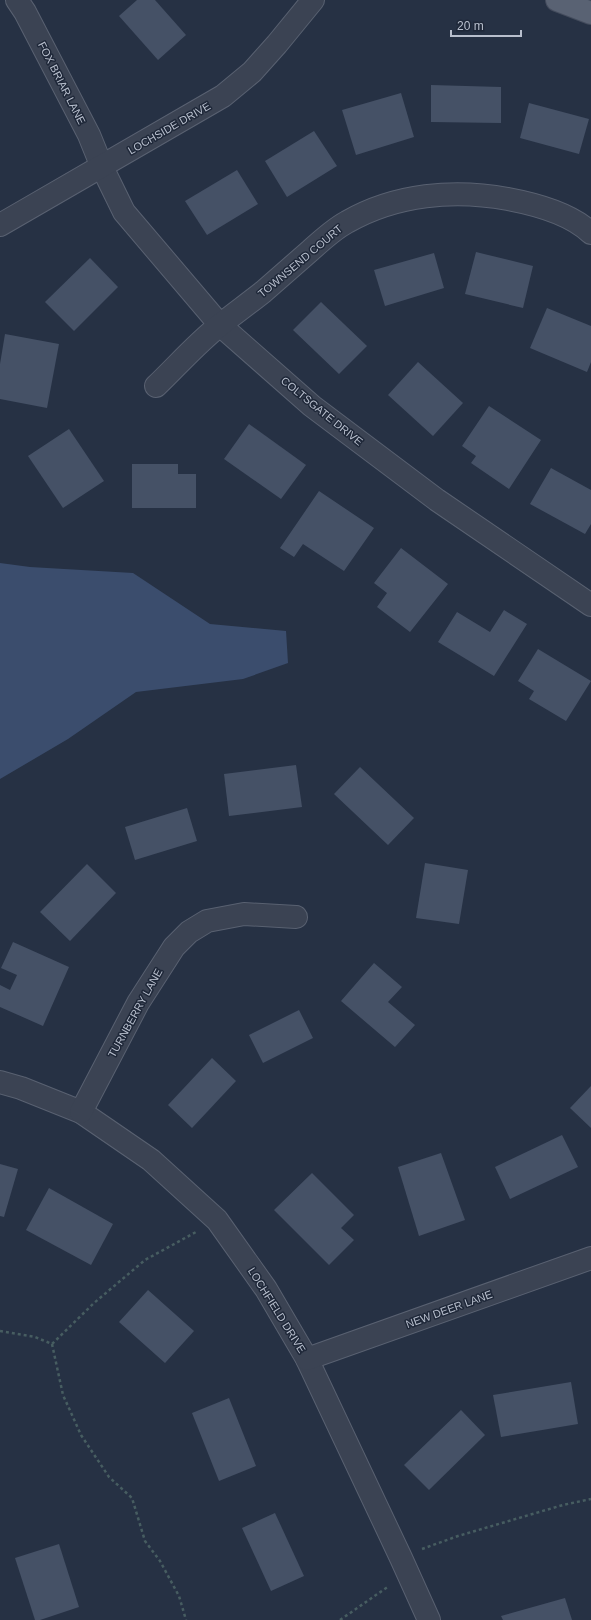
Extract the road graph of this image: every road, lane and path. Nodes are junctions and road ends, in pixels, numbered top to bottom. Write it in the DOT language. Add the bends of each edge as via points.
graph roads {
  1 [pos="17,0"];
  2 [pos="312,0"];
  3 [pos="557,0"];
  4 [pos="591,13"];
  5 [pos="102,167"];
  6 [pos="0,225"];
  7 [pos="591,233"];
  8 [pos="220,325"];
  9 [pos="156,386"];
  10 [pos="591,605"];
  11 [pos="296,917"];
  12 [pos="0,1082"];
  13 [pos="81,1112"];
  14 [pos="217,1220"];
  15 [pos="591,1258"];
  16 [pos="0,1331"];
  17 [pos="52,1344"];
  18 [pos="307,1359"];
  19 [pos="591,1499"];
  20 [pos="406,1567"];
  21 [pos="186,1620"];
  22 [pos="340,1620"];
  23 [pos="429,1620"];
  1 -- 5 [label="street, FOX BRIAR LANE" via="26,12 89,135"];
  2 -- 5 [label="street, LOCHSIDE DRIVE" via="252,72 223,96"];
  3 -- 4 [label="main road"];
  5 -- 6 [label="street, LOCHSIDE DRIVE"];
  5 -- 8 [label="street, COLTSGATE DRIVE" via="124,212"];
  7 -- 8 [label="street, TOWNSEND COURT" via="554,211 520,201 483,194 414,198 346,222"];
  8 -- 9 [label="street, TOWNSEND COURT"];
  8 -- 10 [label="street, COLTSGATE DRIVE" via="312,406 438,500"];
  11 -- 13 [label="street, TURNBERRY LANE" via="244,914 207,921 190,932 174,947 138,1003"];
  12 -- 13 [label="street, LOCHFIELD DRIVE"];
  13 -- 14 [label="street, LOCHFIELD DRIVE" via="151,1160"];
  14 -- 17 [label="path" via="145,1260 94,1303"];
  14 -- 18 [label="street, LOCHFIELD DRIVE" via="266,1289"];
  15 -- 18 [label="street, NEW DEER LANE"];
  16 -- 17 [label="path" via="35,1337"];
  17 -- 21 [label="path" via="63,1395 81,1435 109,1477 132,1498 145,1542 160,1561 179,1596"];
  18 -- 20 [label="street, LOCHFIELD DRIVE"];
  19 -- 20 [label="path" via="458,1536"];
  20 -- 22 [label="path" via="390,1586"];
  20 -- 23 [label="street, LOCHFIELD DRIVE"];
}
